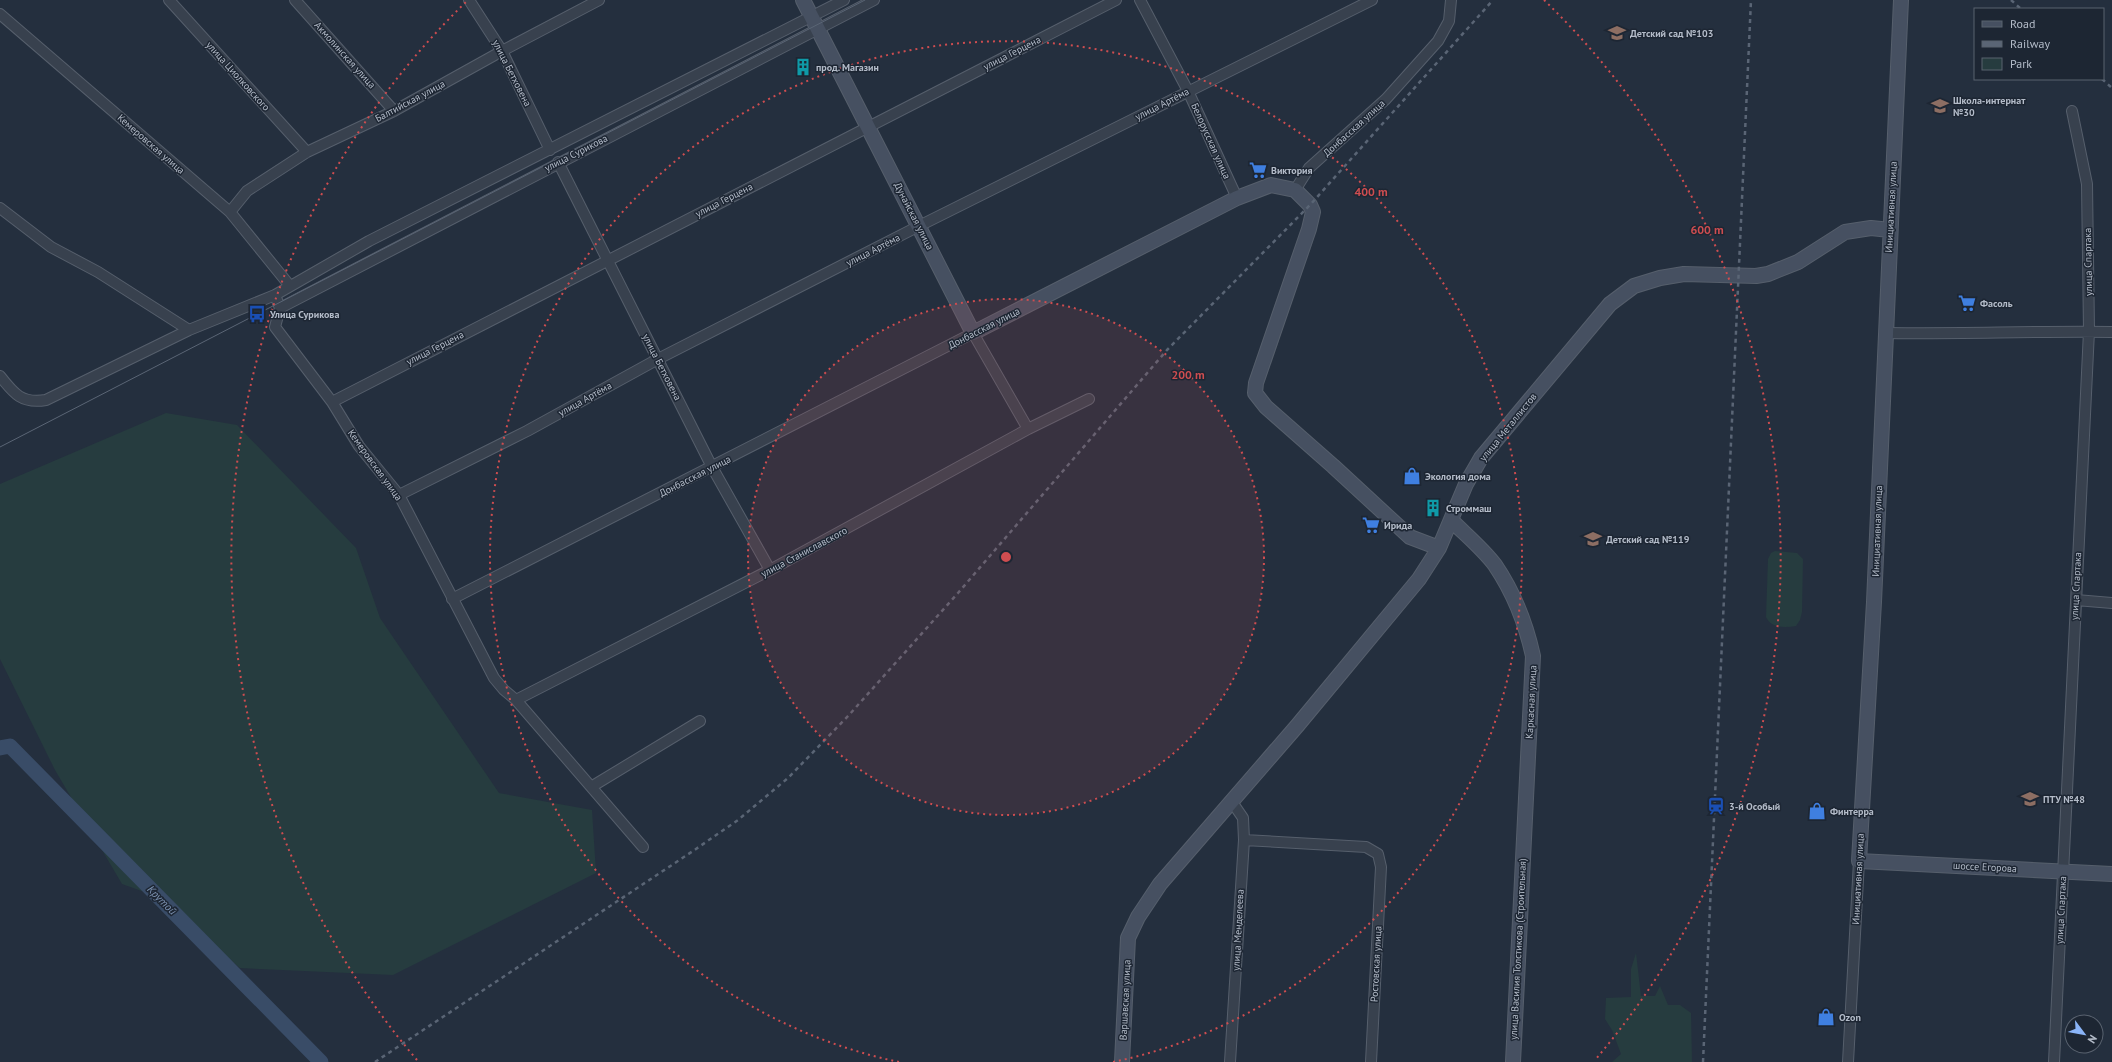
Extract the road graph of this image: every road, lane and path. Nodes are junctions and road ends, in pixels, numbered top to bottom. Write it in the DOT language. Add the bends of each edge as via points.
graph roads {
  1 [pos="169,0"];
  2 [pos="295,0"];
  3 [pos="469,0"];
  4 [pos="803,0"];
  5 [pos="844,0"];
  6 [pos="874,0"];
  7 [pos="1116,0"];
  8 [pos="1140,0"];
  9 [pos="1372,0"];
  10 [pos="1451,0"];
  11 [pos="1901,0"];
  12 [pos="595,1"];
  13 [pos="0,14"];
  14 [pos="814,22"];
  15 [pos="502,51"];
  16 [pos="1188,91"];
  17 [pos="394,111"];
  18 [pos="2072,111"];
  19 [pos="869,126"];
  20 [pos="550,150"];
  21 [pos="307,152"];
  22 [pos="558,162"];
  23 [pos="1295,190"];
  24 [pos="1237,198"];
  25 [pos="0,208"];
  26 [pos="230,212"];
  27 [pos="919,226"];
  28 [pos="1890,230"];
  29 [pos="608,260"];
  30 [pos="290,286"];
  31 [pos="275,295"];
  32 [pos="280,308"];
  33 [pos="189,330"];
  34 [pos="2089,331"];
  35 [pos="2112,332"];
  36 [pos="973,333"];
  37 [pos="1885,333"];
  38 [pos="658,360"];
  39 [pos="0,376"];
  40 [pos="1089,399"];
  41 [pos="332,402"];
  42 [pos="1028,429"];
  43 [pos="712,467"];
  44 [pos="399,495"];
  45 [pos="1452,521"];
  46 [pos="1439,548"];
  47 [pos="770,570"];
  48 [pos="452,600"];
  49 [pos="2076,600"];
  50 [pos="2112,603"];
  51 [pos="516,700"];
  52 [pos="700,721"];
  53 [pos="591,787"];
  54 [pos="1232,802"];
  55 [pos="1523,837"];
  56 [pos="1244,840"];
  57 [pos="643,847"];
  58 [pos="1859,861"];
  59 [pos="2063,872"];
  60 [pos="2112,874"];
  61 [pos="1128,938"];
  62 [pos="1122,1062"];
  63 [pos="1230,1062"];
  64 [pos="1371,1062"];
  65 [pos="1513,1062"];
  66 [pos="1848,1062"];
  67 [pos="2054,1062"];
  1 -- 21 [label="street, улица Циолковского"];
  2 -- 17 [label="street, Акмолинская улица"];
  3 -- 15 [label="street, улица Бетховена"];
  4 -- 14 [label="main road, Дунайская улица"];
  5 -- 14 [label="street, улица Сурикова"];
  6 -- 14 [label="street, улица Сурикова"];
  7 -- 19 [label="street, улица Герцена"];
  8 -- 16 [label="street, Белорусская улица"];
  9 -- 16 [label="street, улица Артёма"];
  10 -- 23 [label="street, Донбасская улица" via="1449,22 1438,41 1386,99 1309,168"];
  11 -- 28 [label="main road, Инициативная улица"];
  12 -- 15 [label="street, Балтийская улица"];
  13 -- 26 [label="street, Кемеровская улица"];
  14 -- 19 [label="main road, Дунайская улица"];
  14 -- 20 [label="street, улица Сурикова"];
  14 -- 22 [label="street, улица Сурикова"];
  15 -- 17 [label="street, Балтийская улица"];
  15 -- 20 [label="street, улица Бетховена"];
  16 -- 24 [label="street, Белорусская улица"];
  16 -- 27 [label="street, улица Артёма"];
  17 -- 21 [label="street, Балтийская улица"];
  18 -- 34 [label="street, улица Спартака" via="2087,184"];
  19 -- 27 [label="main road, Дунайская улица"];
  19 -- 29 [label="street, улица Герцена"];
  20 -- 30 [label="street, улица Сурикова" via="369,241"];
  21 -- 26 [label="street, Балтийская улица" via="246,191"];
  22 -- 29 [label="street, улица Бетховена"];
  22 -- 32 [label="street, улица Сурикова"];
  23 -- 24 [label="main road, Донбасская улица" via="1271,184"];
  23 -- 46 [label="main road" via="1310,205 1313,212 1256,383 1255,393 1266,407 1410,537"];
  24 -- 36 [label="main road, Донбасская улица"];
  25 -- 33 [label="street" via="51,246 98,272"];
  26 -- 30 [label="street, Кемеровская улица"];
  27 -- 36 [label="main road, Дунайская улица"];
  27 -- 38 [label="street, улица Артёма"];
  28 -- 37 [label="main road, Инициативная улица"];
  28 -- 45 [label="main road, улица Металлистов" via="1871,228 1845,232 1798,262 1768,274 1684,274 1634,286 1610,304 1481,458 1466,484"];
  29 -- 38 [label="street, улица Бетховена"];
  29 -- 41 [label="street, улица Герцена"];
  30 -- 31 [label="street, улица Сурикова"];
  31 -- 32 [label="street"];
  31 -- 33 [label="street, улица Сурикова"];
  32 -- 41 [label="street, Кемеровская улица" via="275,326"];
  33 -- 39 [label="street, улица Сурикова" via="46,400 34,402 21,398 10,390"];
  34 -- 35 [label="street"];
  34 -- 37 [label="street"];
  34 -- 49 [label="street, улица Спартака"];
  36 -- 42 [label="street, Дунайская улица"];
  36 -- 43 [label="street, Донбасская улица"];
  37 -- 58 [label="main road, Инициативная улица" via="1874,602"];
  38 -- 43 [label="street, улица Бетховена"];
  38 -- 44 [label="street, улица Артёма"];
  40 -- 42 [label="street, улица Станиславского"];
  41 -- 44 [label="street, Кемеровская улица" via="359,446"];
  42 -- 47 [label="street, улица Станиславского"];
  43 -- 47 [label="street, улица Бетховена"];
  43 -- 48 [label="street, Донбасская улица"];
  44 -- 48 [label="street, Кемеровская улица"];
  45 -- 46 [label="main road, улица Металлистов"];
  45 -- 55 [label="main road, Каркасная улица" via="1494,565 1515,601 1528,634 1533,656"];
  46 -- 54 [label="main road, улица Металлистов" via="1420,579"];
  47 -- 51 [label="street, улица Станиславского"];
  48 -- 51 [label="street, Кемеровская улица" via="494,678"];
  49 -- 50 [label="street"];
  49 -- 59 [label="street, улица Спартака"];
  51 -- 53 [label="street, Кемеровская улица"];
  52 -- 53 [label="street"];
  53 -- 57 [label="street, Кемеровская улица"];
  54 -- 56 [label="street, улица Менделеева" via="1243,818"];
  54 -- 61 [label="main road, улица Металлистов" via="1149,898"];
  55 -- 65 [label="main road, улица Василия Толстикова (Строительная)"];
  56 -- 63 [label="street, улица Менделеева"];
  56 -- 64 [label="street, Ростовская улица" via="1366,847 1378,854 1381,867"];
  58 -- 59 [label="main road, шоссе Егорова"];
  58 -- 66 [label="street, Инициативная улица"];
  59 -- 60 [label="main road, шоссе Егорова"];
  59 -- 67 [label="street, улица Спартака"];
  61 -- 62 [label="main road, Варшавская улица"];
}
